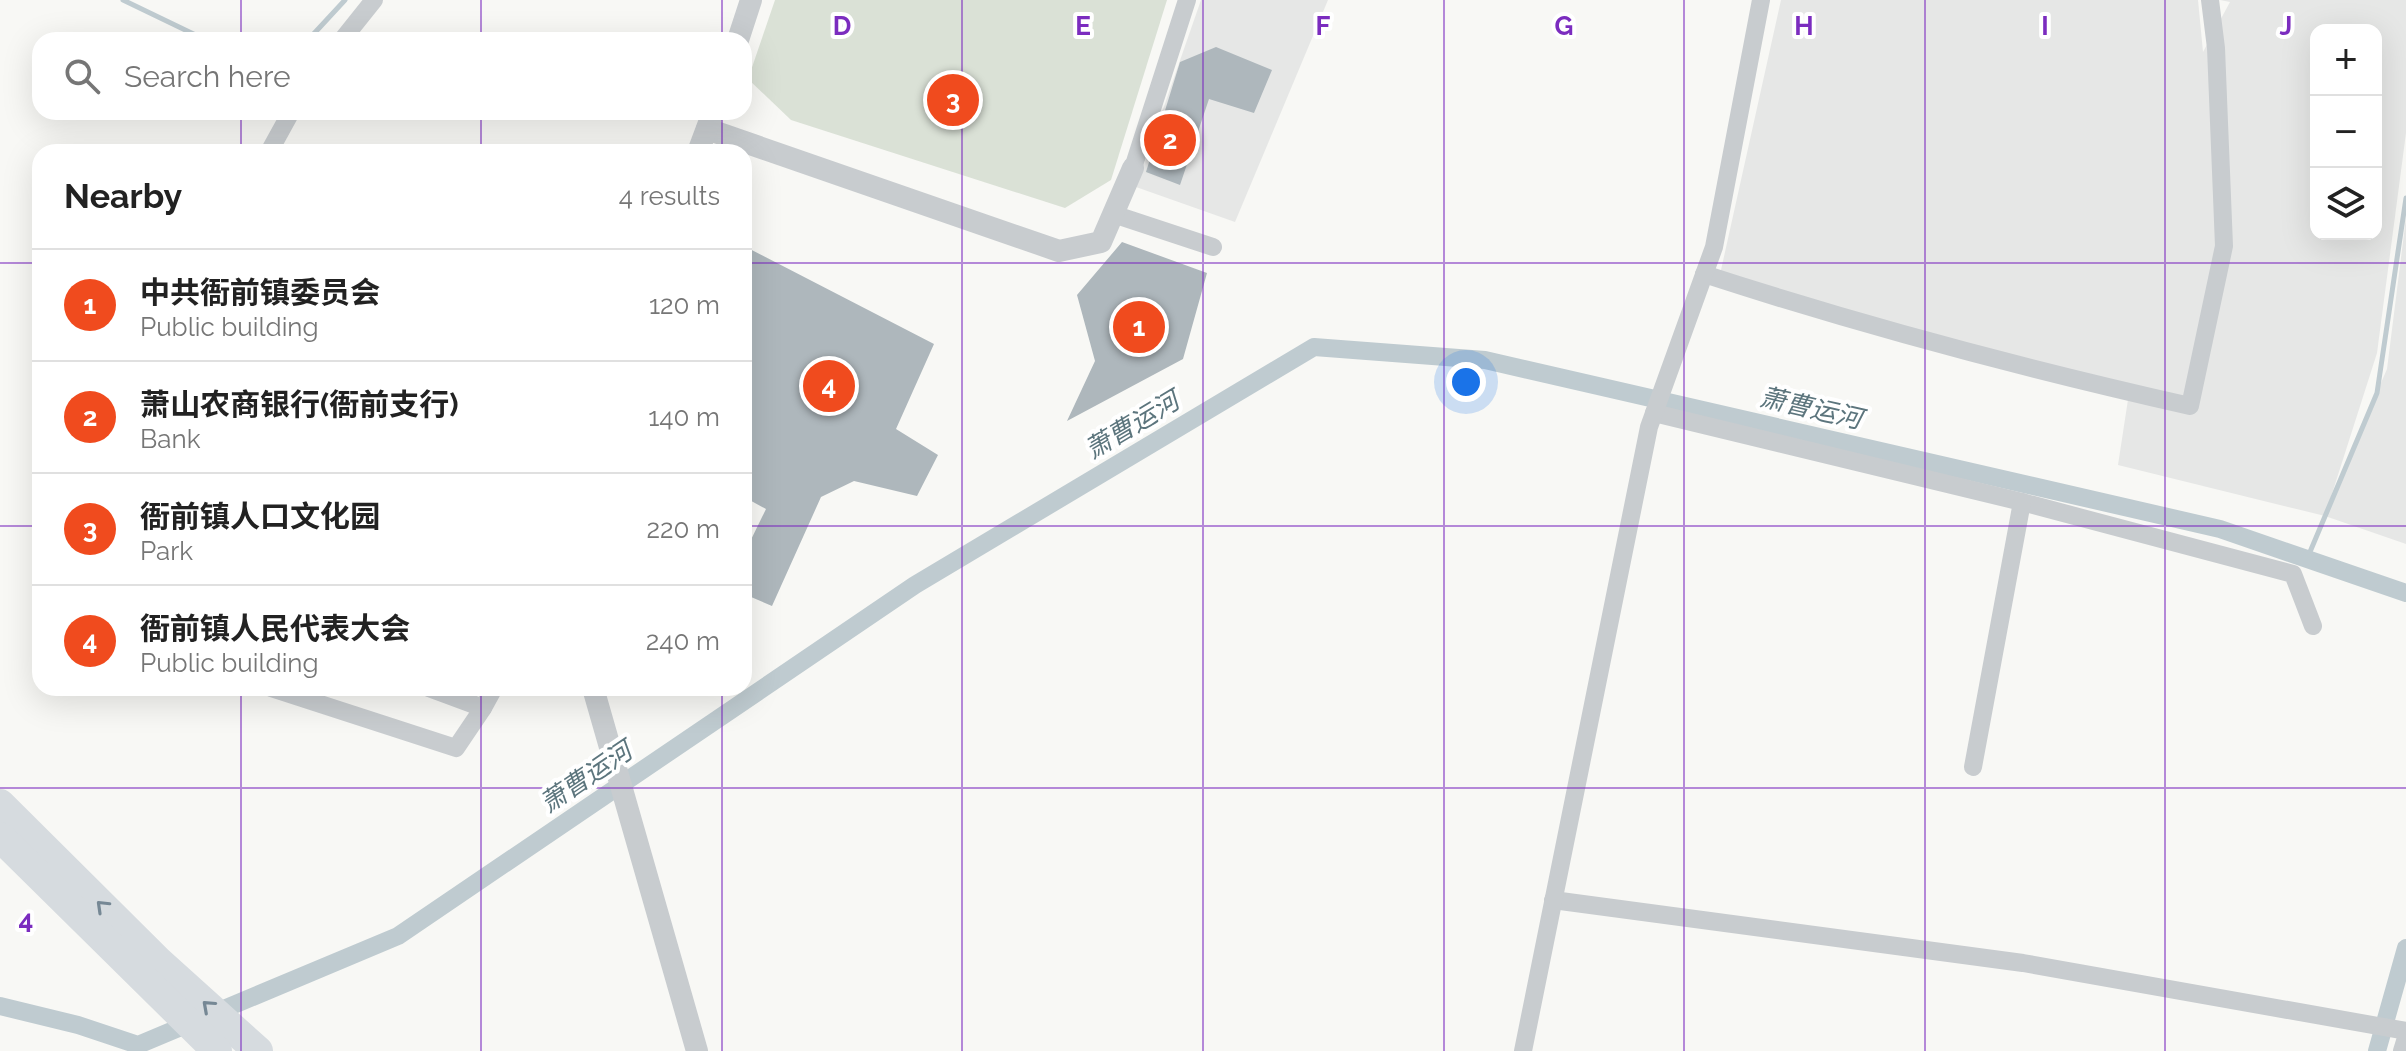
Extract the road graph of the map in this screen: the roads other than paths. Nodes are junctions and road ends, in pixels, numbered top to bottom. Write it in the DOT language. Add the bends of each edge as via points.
graph roads {
  1 [pos="374,0"];
  2 [pos="751,0"];
  3 [pos="1187,0"];
  4 [pos="1761,0"];
  5 [pos="2210,0"];
  6 [pos="348,32"];
  7 [pos="741,32"];
  8 [pos="287,120"];
  9 [pos="710,121"];
  10 [pos="273,144"];
  11 [pos="701,144"];
  12 [pos="1133,168"];
  13 [pos="1113,214"];
  14 [pos="1213,247"];
  15 [pos="1704,274"];
  16 [pos="1652,420"];
  17 [pos="2022,502"];
  18 [pos="2313,626"];
  19 [pos="296,696"];
  20 [pos="451,696"];
  21 [pos="490,696"];
  22 [pos="595,696"];
  23 [pos="483,708"];
  24 [pos="1973,767"];
  25 [pos="0,804"];
  26 [pos="0,837"];
  27 [pos="1553,900"];
  28 [pos="146,966"];
  29 [pos="2406,1031"];
  30 [pos="2406,1038"];
  31 [pos="217,1051"];
  32 [pos="258,1051"];
  33 [pos="697,1051"];
  34 [pos="1523,1051"];
  35 [pos="2402,1051"];
  1 -- 6 [label="street"];
  2 -- 7 [label="street"];
  3 -- 12 [label="street"];
  4 -- 15 [label="street" via="1714,247"];
  5 -- 15 [label="street" via="2224,246 2190,406 1852,321"];
  8 -- 10 [label="street"];
  9 -- 11 [label="street"];
  9 -- 13 [label="street" via="1059,251 1101,242"];
  12 -- 13 [label="street"];
  13 -- 14 [label="street"];
  15 -- 16 [label="street"];
  16 -- 17 [label="street"];
  16 -- 27 [label="street"];
  17 -- 18 [label="street" via="2293,574"];
  17 -- 24 [label="street"];
  19 -- 23 [label="street" via="456,748"];
  20 -- 23 [label="street"];
  21 -- 23 [label="street"];
  22 -- 33 [label="street"];
  28 -- 25 [label="highway, one-way"];
  26 -- 28 [label="highway"];
  27 -- 29 [label="street" via="2023,963"];
  27 -- 34 [label="street"];
  28 -- 31 [label="highway"];
  32 -- 28 [label="highway, one-way"];
  30 -- 35 [label="street"];
}
